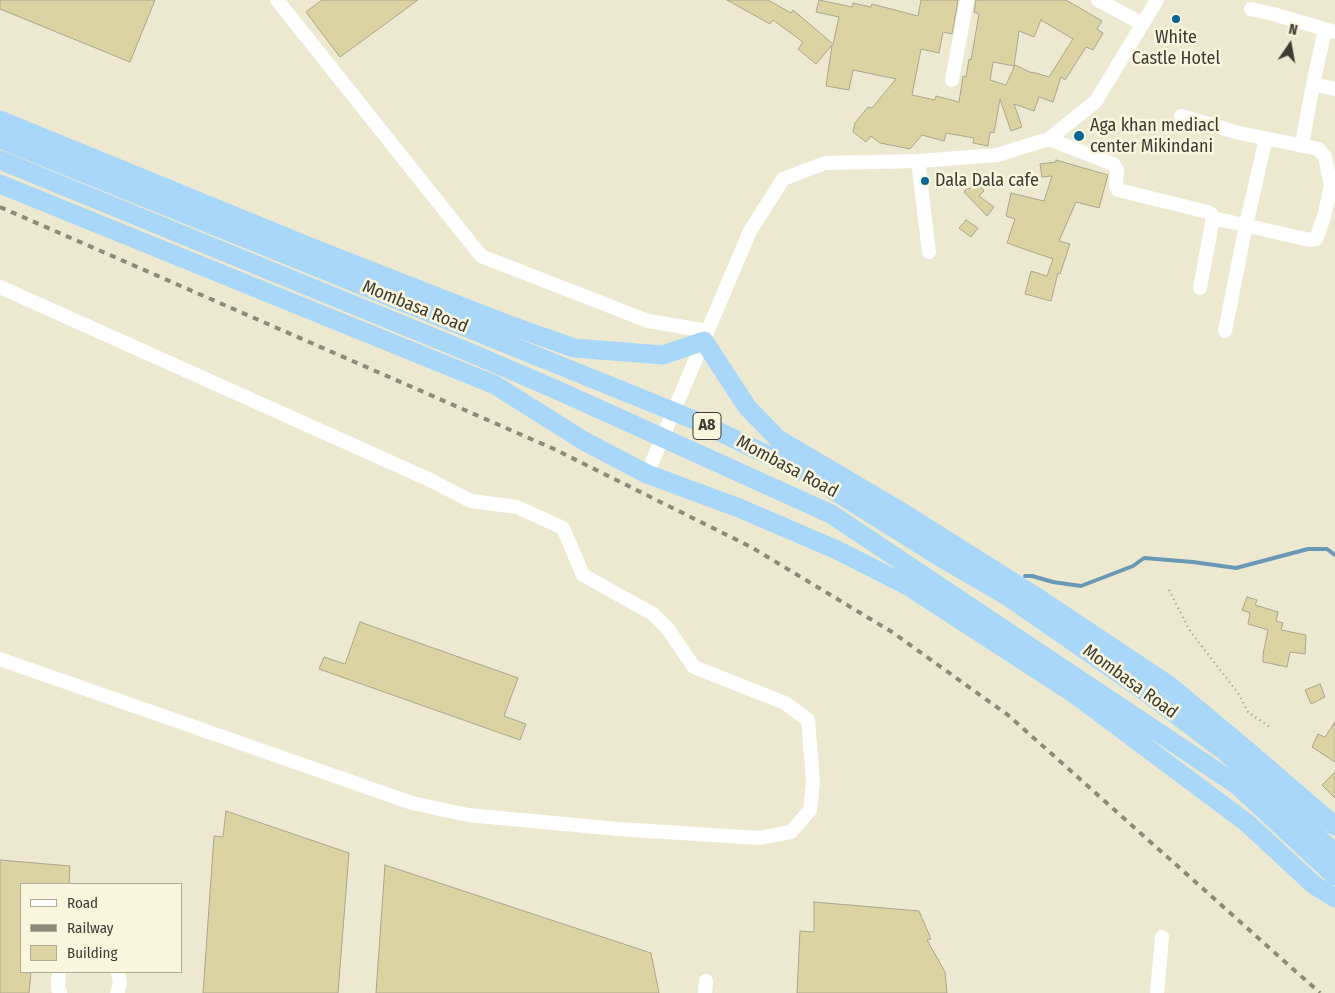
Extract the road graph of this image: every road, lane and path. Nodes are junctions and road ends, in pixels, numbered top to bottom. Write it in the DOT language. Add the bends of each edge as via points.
graph roads {
  1 [pos="277,0"];
  2 [pos="967,0"];
  3 [pos="1098,0"];
  4 [pos="1156,0"];
  5 [pos="1251,9"];
  6 [pos="1143,24"];
  7 [pos="1330,31"];
  8 [pos="952,80"];
  9 [pos="1313,84"];
  10 [pos="1335,89"];
  11 [pos="1180,116"];
  12 [pos="0,120"];
  13 [pos="1266,138"];
  14 [pos="0,139"];
  15 [pos="1049,139"];
  16 [pos="1302,144"];
  17 [pos="0,160"];
  18 [pos="918,161"];
  19 [pos="0,184"];
  20 [pos="1213,218"];
  21 [pos="1246,225"];
  22 [pos="929,252"];
  23 [pos="0,287"];
  24 [pos="1200,288"];
  25 [pos="1225,331"];
  26 [pos="706,336"];
  27 [pos="651,465"];
  28 [pos="1169,590"];
  29 [pos="0,659"];
  30 [pos="1270,727"];
  31 [pos="1335,826"];
  32 [pos="1335,854"];
  33 [pos="1335,876"];
  34 [pos="1335,898"];
  35 [pos="1162,938"];
  36 [pos="59,973"];
  37 [pos="118,973"];
  38 [pos="60,993"];
  39 [pos="117,993"];
  40 [pos="1157,993"];
  1 -- 26 [label="street" via="481,256 648,321"];
  2 -- 8 [label="street"];
  3 -- 6 [label="street"];
  4 -- 6 [label="street"];
  5 -- 7 [label="street"];
  6 -- 15 [label="street" via="1096,100"];
  7 -- 9 [label="street"];
  9 -- 10 [label="street"];
  9 -- 16 [label="street"];
  11 -- 13 [label="street"];
  12 -- 26 [label="highway" via="315,249 574,348 663,354"];
  13 -- 16 [label="street"];
  13 -- 21 [label="street"];
  14 -- 32 [label="highway, Mombasa Road / A8" via="697,421 809,475 1007,596 1147,693 1224,751"];
  15 -- 18 [label="street" via="997,155"];
  15 -- 20 [label="street" via="1113,164 1117,170 1118,190 1208,212"];
  16 -- 21 [label="street" via="1323,152 1330,176 1329,195 1316,238 1310,240"];
  17 -- 33 [label="highway, Mombasa Road / A8" via="472,352 831,514 1237,785"];
  18 -- 22 [label="street"];
  18 -- 26 [label="street" via="825,163 783,179 750,231"];
  19 -- 27 [label="highway" via="495,385 584,441"];
  20 -- 21 [label="street"];
  20 -- 24 [label="street"];
  21 -- 25 [label="street"];
  23 -- 29 [label="street" via="471,501 518,507 563,528 583,575 653,614 668,628 694,667 785,703 808,720 813,782 810,810 791,832 759,838 618,829 468,814 412,803"];
  26 -- 27 [label="street"];
  26 -- 31 [label="highway" via="747,407 778,440 905,514 1170,686"];
  27 -- 34 [label="highway" via="908,586 1073,693 1247,823 1314,885"];
  28 -- 30 [label="path" via="1190,631 1238,693 1248,712"];
  35 -- 40 [label="street"];
  36 -- 38 [label="street"];
  37 -- 39 [label="street"];
}
